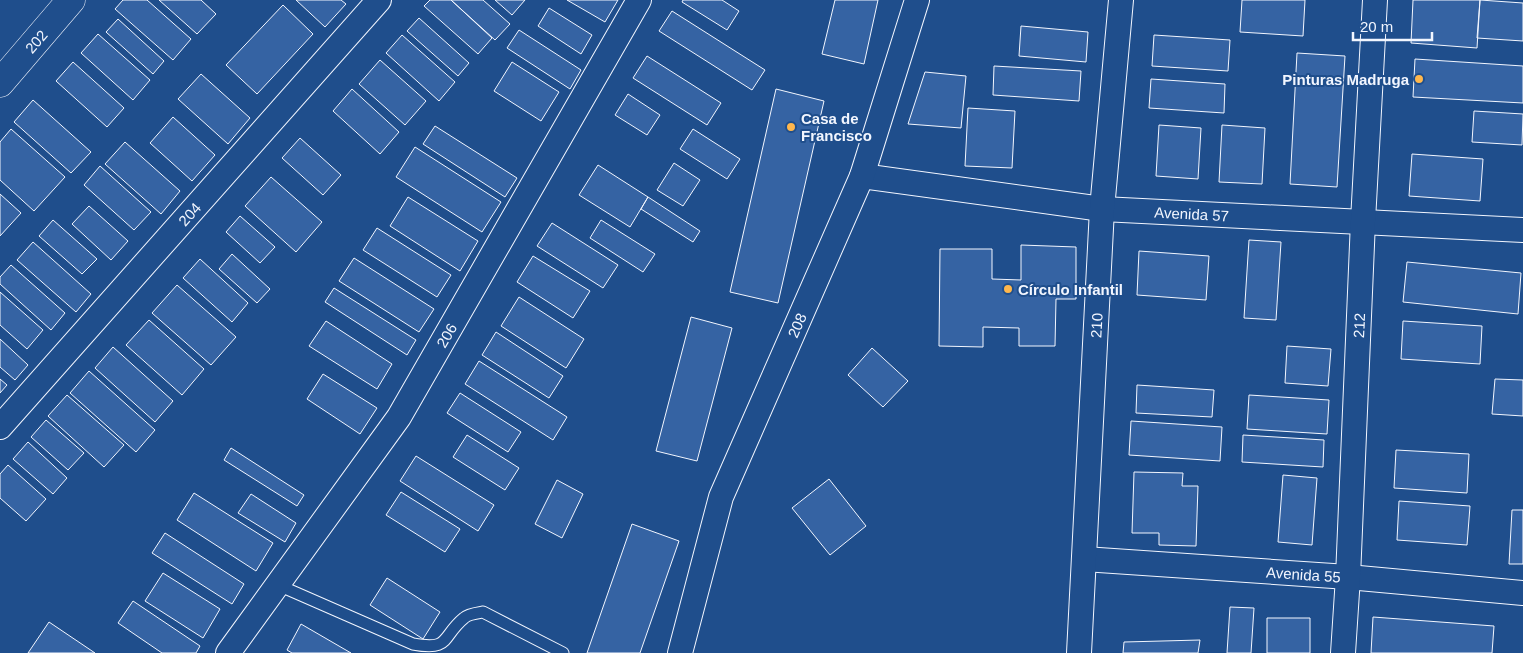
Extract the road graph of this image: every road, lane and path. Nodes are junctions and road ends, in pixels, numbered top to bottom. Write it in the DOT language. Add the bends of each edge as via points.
graph roads {
  1 [pos="71,0"];
  2 [pos="379,0"];
  3 [pos="639,0"];
  4 [pos="918,0"];
  5 [pos="1121,0"];
  6 [pos="1375,0"];
  7 [pos="0,83"];
  8 [pos="862,176"];
  9 [pos="1102,208"];
  10 [pos="1363,221"];
  11 [pos="1523,230"];
  12 [pos="0,428"];
  13 [pos="1084,559"];
  14 [pos="1348,578"];
  15 [pos="278,585"];
  16 [pos="1523,593"];
  17 [pos="546,649"];
  18 [pos="228,653"];
  19 [pos="564,653"];
  20 [pos="680,653"];
  21 [pos="1079,653"];
  22 [pos="1342,653"];
  1 -- 7 [label="street, 202"];
  2 -- 12 [label="street, 204"];
  3 -- 15 [label="street, 206" via="399,417"];
  4 -- 8 [label="street, 208"];
  5 -- 9 [label="street, 210"];
  6 -- 10 [label="street, 212"];
  8 -- 9 [label="street, Avenida 57"];
  8 -- 20 [label="street, 208" via="722,497"];
  9 -- 10 [label="street, Avenida 57"];
  9 -- 13 [label="street, 210"];
  10 -- 11 [label="street, Avenida 57"];
  10 -- 14 [label="street, 212"];
  13 -- 14 [label="street, Avenida 55"];
  13 -- 21 [label="street, 210"];
  14 -- 16 [label="street, Avenida 55"];
  14 -- 22 [label="street, 212"];
  15 -- 17 [label="lane" via="413,644 430,647 442,643 465,616 482,612"];
  15 -- 18 [label="street, 206"];
  17 -- 19 [label="lane"];
}
